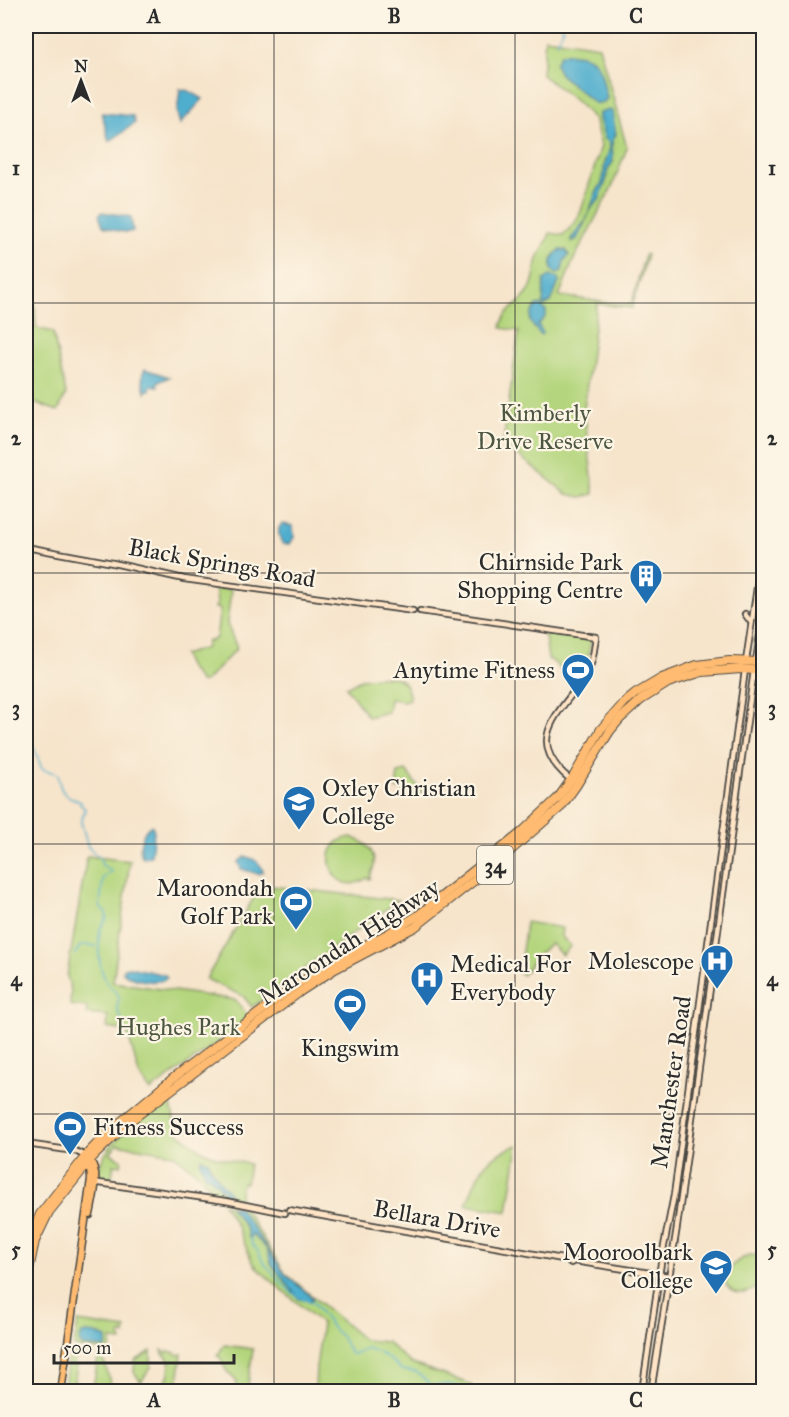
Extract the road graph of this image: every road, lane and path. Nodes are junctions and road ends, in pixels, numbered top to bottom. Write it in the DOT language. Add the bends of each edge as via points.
graph roads {
  1 [pos="764,540"];
  2 [pos="26,547"];
  3 [pos="764,607"];
  4 [pos="745,614"];
  5 [pos="753,615"];
  6 [pos="762,616"];
  7 [pos="750,641"];
  8 [pos="746,665"];
  9 [pos="758,667"];
  10 [pos="764,672"];
  11 [pos="737,730"];
  12 [pos="746,731"];
  13 [pos="561,770"];
  14 [pos="571,780"];
  15 [pos="712,914"];
  16 [pos="720,915"];
  17 [pos="351,956"];
  18 [pos="702,982"];
  19 [pos="711,982"];
  20 [pos="681,1138"];
  21 [pos="690,1140"];
  22 [pos="26,1144"];
  23 [pos="88,1162"];
  24 [pos="79,1175"];
  25 [pos="93,1180"];
  26 [pos="26,1257"];
  27 [pos="659,1274"];
  28 [pos="669,1276"];
  29 [pos="26,1284"];
  30 [pos="61,1392"];
  31 [pos="642,1392"];
  32 [pos="651,1392"];
  1 -- 5 [label="main road, Manchester Road"];
  2 -- 13 [label="main road, Black Springs Road" via="184,579 596,637 591,665 550,726 549,749"];
  3 -- 6 [label="main road, Manchester Road"];
  4 -- 7 [label="main road" via="750,620"];
  5 -- 6 [label="main road"];
  5 -- 7 [label="main road, Manchester Road"];
  6 -- 9 [label="main road, Manchester Road"];
  7 -- 8 [label="main road, Manchester Road"];
  8 -- 9 [label="highway, Maroondah Highway / 34"];
  8 -- 11 [label="main road, Manchester Road"];
  8 -- 14 [label="highway, Maroondah Highway / 34" via="689,676 653,692 615,725"];
  9 -- 10 [label="highway, Maroondah Highway / 34"];
  9 -- 12 [label="main road, Manchester Road"];
  11 -- 12 [label="main road"];
  11 -- 15 [label="main road, Manchester Road"];
  12 -- 16 [label="main road, Manchester Road"];
  13 -- 14 [label="main road"];
  13 -- 14 [label="main road"];
  14 -- 17 [label="highway, Maroondah Highway / 34" via="538,818 435,903"];
  14 -- 17 [label="highway, Maroondah Highway / 34" via="561,807 456,897 404,934"];
  15 -- 16 [label="main road"];
  15 -- 18 [label="main road, Manchester Road"];
  16 -- 19 [label="main road, Manchester Road"];
  17 -- 23 [label="highway, Maroondah Highway / 34" via="129,1122"];
  17 -- 23 [label="highway, Maroondah Highway / 34" via="309,975 168,1083 107,1133"];
  18 -- 19 [label="main road"];
  18 -- 20 [label="main road, Manchester Road"];
  19 -- 21 [label="main road, Manchester Road"];
  20 -- 21 [label="main road"];
  20 -- 27 [label="main road, Manchester Road"];
  21 -- 28 [label="main road, Manchester Road"];
  22 -- 23 [label="main road" via="71,1152"];
  23 -- 24 [label="highway, Maroondah Highway / 34"];
  23 -- 25 [label="main road"];
  23 -- 26 [label="highway, Maroondah Highway / 34" via="40,1214"];
  24 -- 25 [label="main road"];
  24 -- 29 [label="highway, Maroondah Highway / 34" via="43,1222"];
  25 -- 27 [label="main road, Bellara Drive"];
  25 -- 30 [label="main road"];
  27 -- 28 [label="main road, Bellara Drive"];
  27 -- 31 [label="main road, Manchester Road"];
  28 -- 32 [label="main road, Manchester Road"];
}
